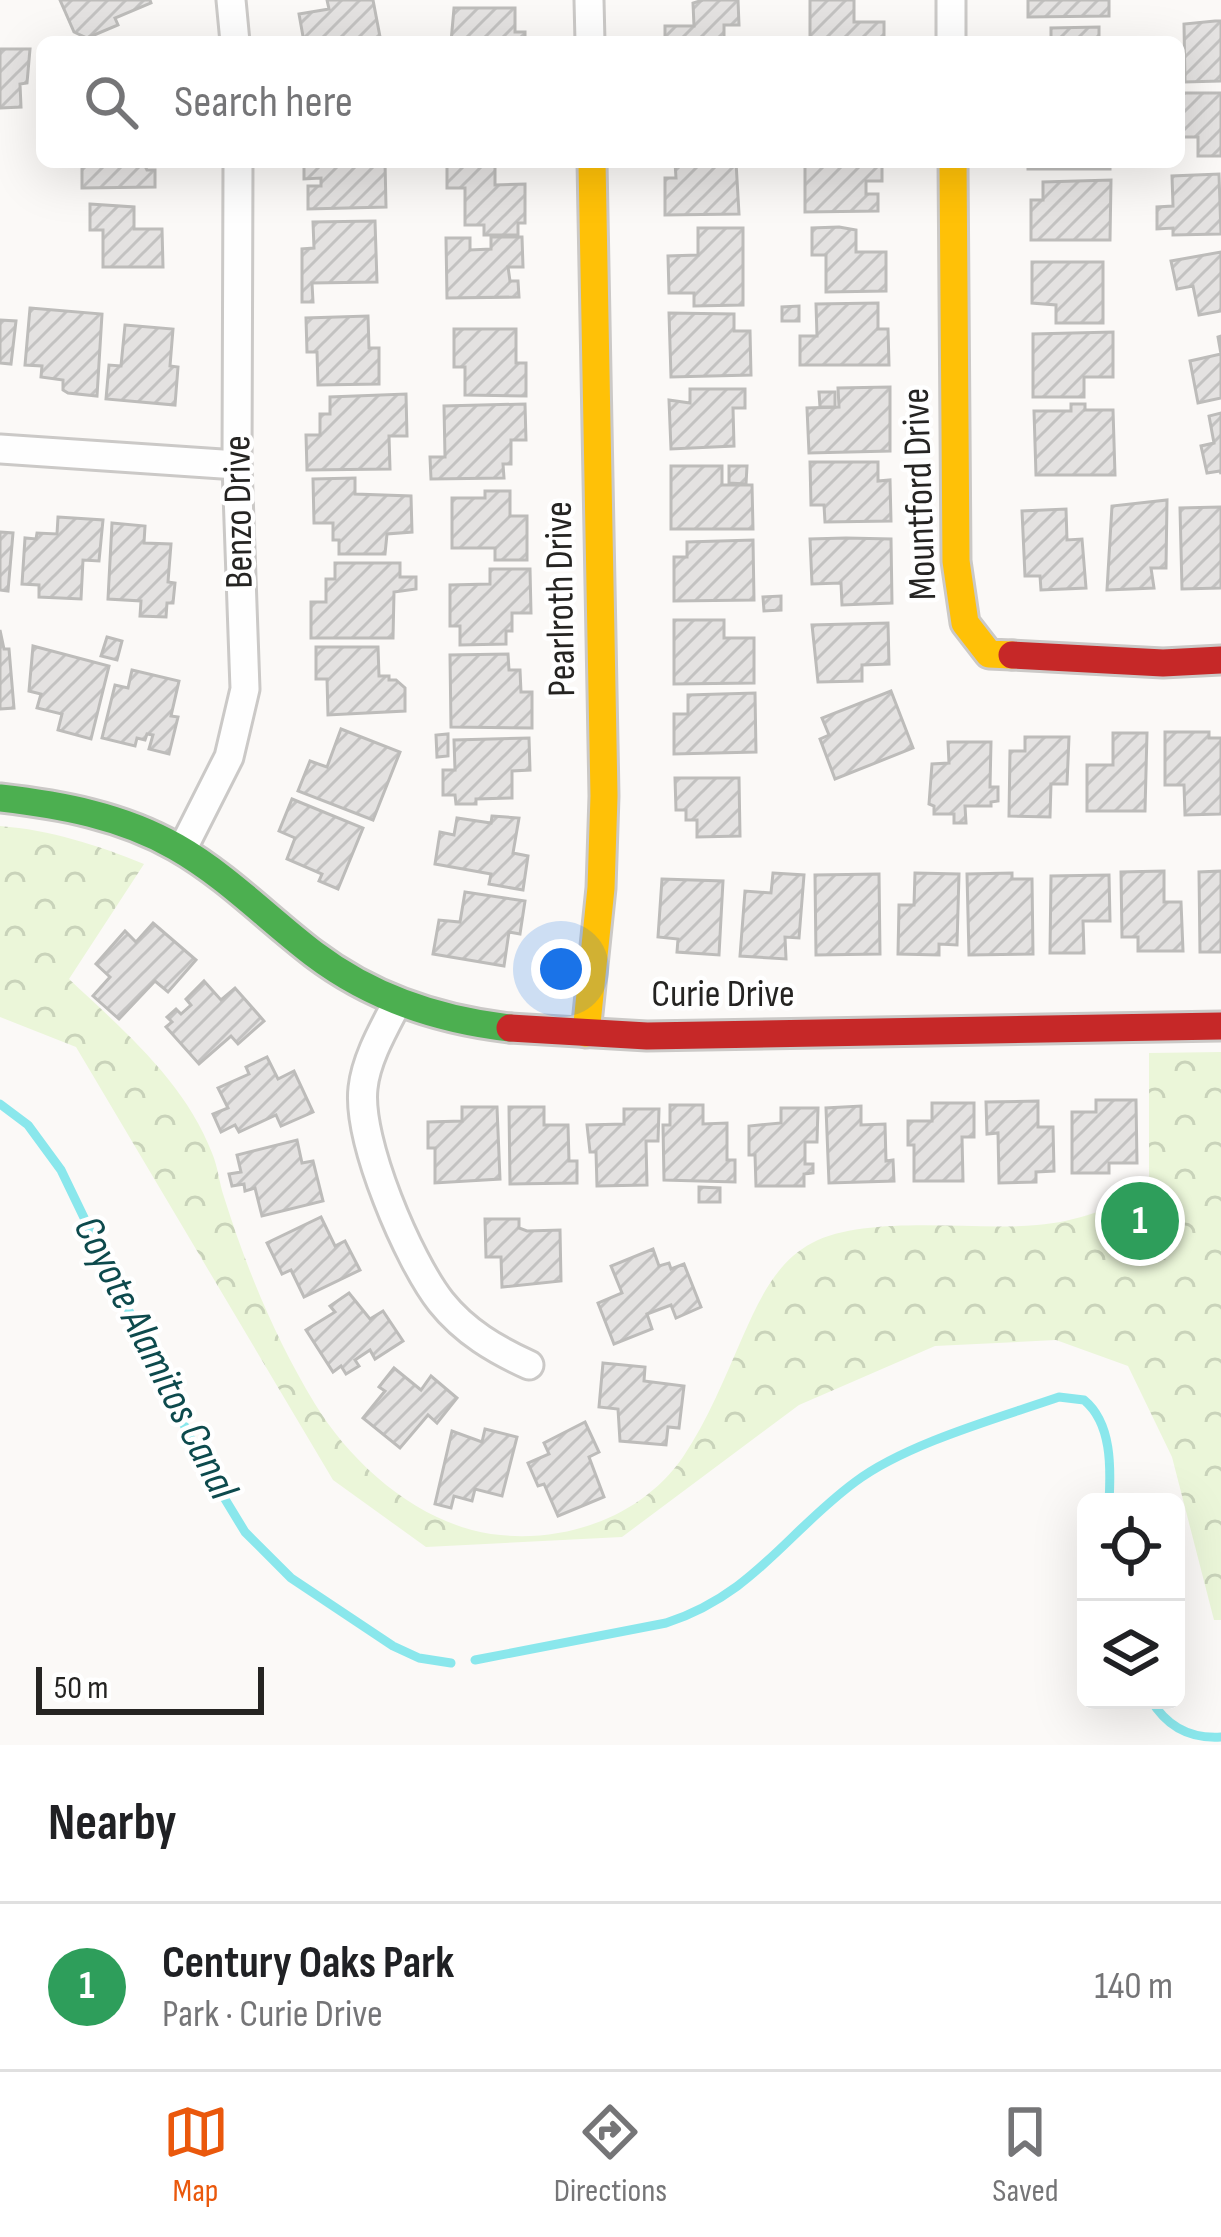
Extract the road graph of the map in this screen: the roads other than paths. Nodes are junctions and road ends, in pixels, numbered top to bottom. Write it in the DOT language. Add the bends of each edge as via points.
graph roads {
  1 [pos="231,0"];
  2 [pos="589,0"];
  3 [pos="951,0"];
  4 [pos="234,36"];
  5 [pos="590,36"];
  6 [pos="951,36"];
  7 [pos="238,168"];
  8 [pos="592,168"];
  9 [pos="952,168"];
  10 [pos="0,449"];
  11 [pos="237,465"];
  12 [pos="1221,660"];
  13 [pos="0,798"];
  14 [pos="182,850"];
  15 [pos="397,1003"];
  16 [pos="1221,1026"];
  17 [pos="586,1033"];
  18 [pos="530,1365"];
  1 -- 4 [label="street"];
  2 -- 5 [label="street"];
  3 -- 6 [label="street"];
  7 -- 11 [label="street, Benzo Drive"];
  8 -- 17 [label="street, Pearlroth Drive" via="604,796"];
  9 -- 12 [label="street, Mountford Drive" via="956,561 965,622 989,654"];
  10 -- 11 [label="street"];
  11 -- 14 [label="street, Benzo Drive" via="245,689 229,757"];
  13 -- 14 [label="street, Curie Drive" via="110,817"];
  14 -- 15 [label="street, Curie Drive" via="341,974"];
  15 -- 17 [label="street, Curie Drive" via="497,1028"];
  15 -- 18 [label="street" via="362,1089 394,1219 441,1301 488,1346"];
  16 -- 17 [label="street, Curie Drive"];
}
